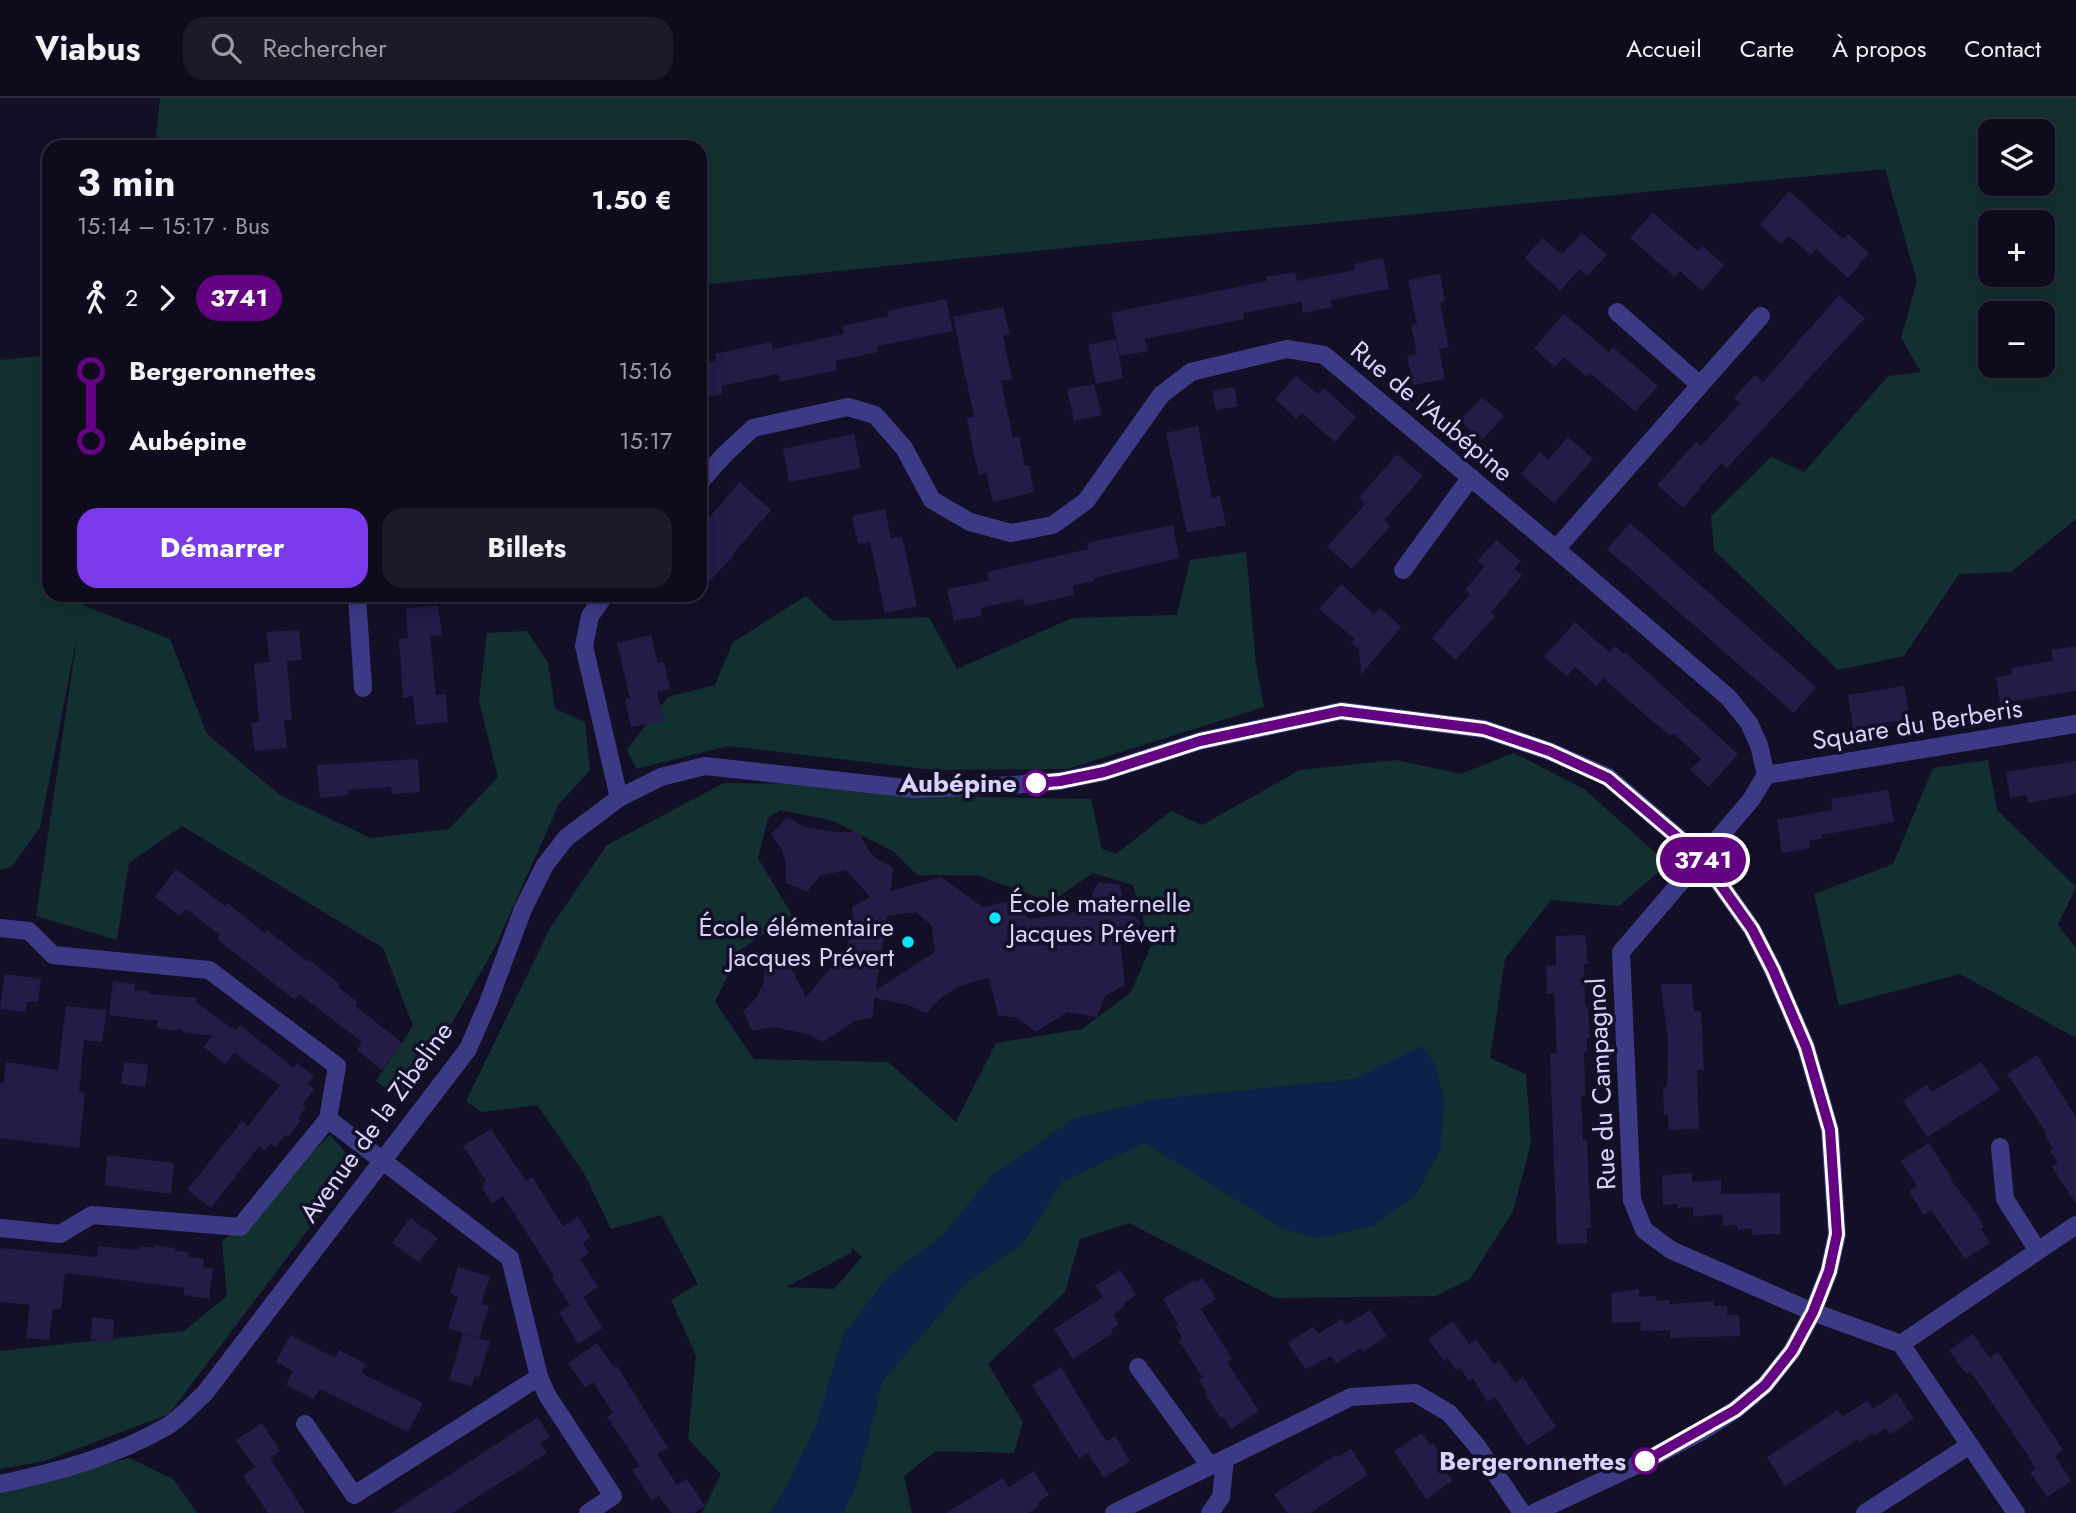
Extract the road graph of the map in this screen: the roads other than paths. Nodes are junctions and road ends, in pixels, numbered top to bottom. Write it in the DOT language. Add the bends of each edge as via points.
graph roads {
  1 [pos="1618,312"];
  2 [pos="1761,316"];
  3 [pos="1700,385"];
  4 [pos="707,474"];
  5 [pos="1471,477"];
  6 [pos="1556,549"];
  7 [pos="1403,570"];
  8 [pos="357,602"];
  9 [pos="600,602"];
  10 [pos="363,688"];
  11 [pos="2076,724"];
  12 [pos="1766,775"];
  13 [pos="619,798"];
  14 [pos="1701,857"];
  15 [pos="0,928"];
  16 [pos="328,1119"];
  17 [pos="2000,1147"];
  18 [pos="383,1159"];
  19 [pos="2076,1225"];
  20 [pos="0,1228"];
  21 [pos="2038,1251"];
  22 [pos="1813,1312"];
  23 [pos="1901,1344"];
  24 [pos="1138,1367"];
  25 [pos="539,1377"];
  26 [pos="305,1424"];
  27 [pos="1970,1445"];
  28 [pos="1217,1462"];
  29 [pos="0,1484"];
  30 [pos="589,1513"];
  31 [pos="1114,1513"];
  32 [pos="1210,1513"];
  33 [pos="1522,1513"];
  34 [pos="1534,1513"];
  35 [pos="1865,1513"];
  36 [pos="2016,1513"];
  1 -- 3 [label="street"];
  2 -- 3 [label="street"];
  3 -- 6 [label="street"];
  4 -- 5 [label="street, Rue de l'Aubépine" via="753,428 848,407 875,415 904,448 932,500 970,522 1011,533 1053,525 1086,501 1161,395 1191,372 1287,349 1324,355"];
  5 -- 6 [label="street, Rue de l'Aubépine"];
  5 -- 7 [label="street"];
  6 -- 12 [label="street, Rue de l'Aubépine" via="1729,698 1749,723"];
  8 -- 10 [label="street"];
  9 -- 13 [label="street" via="590,615 584,646"];
  11 -- 12 [label="street, Square du Berberis"];
  12 -- 14 [label="street" via="1751,800"];
  13 -- 14 [label="street, Avenue de la Zibeline" via="661,777 705,766 915,789 1060,781 1200,741 1341,711 1484,729 1549,751 1608,778"];
  13 -- 18 [label="street, Avenue de la Zibeline" via="566,838 545,865 468,1049"];
  14 -- 22 [label="street, Avenue de la Zibeline" via="1752,929 1773,970 1806,1047 1830,1130 1837,1234"];
  14 -- 22 [label="street, Rue du Campagnol" via="1621,953 1632,1200 1644,1230 1671,1250"];
  15 -- 16 [label="street" via="29,931 53,955 209,970 337,1066"];
  16 -- 18 [label="street"];
  16 -- 20 [label="street" via="240,1227 92,1215 61,1234"];
  17 -- 21 [label="street" via="2005,1199"];
  18 -- 25 [label="street" via="510,1258"];
  18 -- 29 [label="street, Avenue de la Zibeline" via="263,1320 205,1393 184,1412 166,1427 105,1456"];
  19 -- 21 [label="street"];
  21 -- 23 [label="street"];
  22 -- 23 [label="street, Rue du Campagnol"];
  22 -- 34 [label="street, Avenue de la Zibeline" via="1792,1351 1765,1385 1735,1410 1650,1459"];
  23 -- 27 [label="street"];
  24 -- 28 [label="street"];
  25 -- 26 [label="street" via="354,1495"];
  25 -- 30 [label="street" via="613,1496"];
  27 -- 35 [label="street"];
  27 -- 36 [label="street"];
  28 -- 31 [label="street"];
  28 -- 32 [label="street" via="1221,1497"];
  28 -- 33 [label="street" via="1351,1397 1415,1393 1449,1413"];
}
